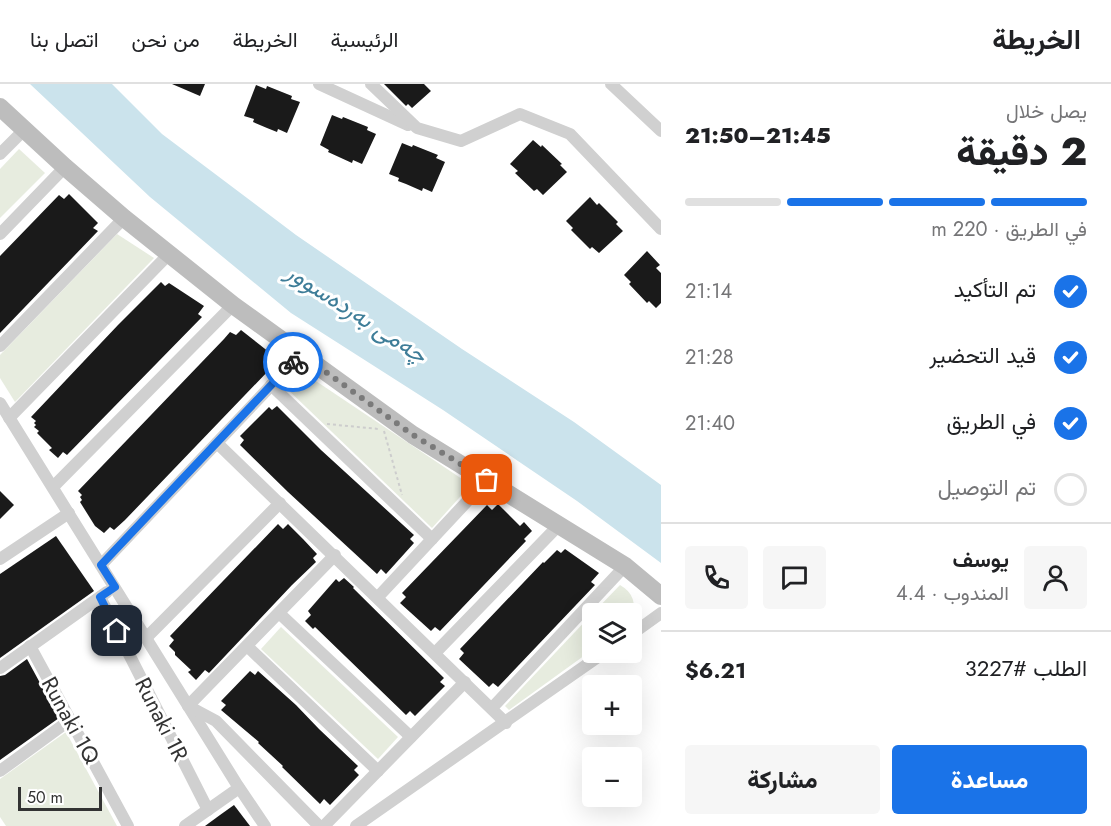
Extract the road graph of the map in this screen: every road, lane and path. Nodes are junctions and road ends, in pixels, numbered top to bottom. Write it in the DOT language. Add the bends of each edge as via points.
graph roads {
  1 [pos="320,84"];
  2 [pos="371,84"];
  3 [pos="611,84"];
  4 [pos="0,107"];
  5 [pos="417,128"];
  6 [pos="24,130"];
  7 [pos="661,131"];
  8 [pos="0,154"];
  9 [pos="65,167"];
  10 [pos="124,218"];
  11 [pos="661,229"];
  12 [pos="0,234"];
  13 [pos="169,254"];
  14 [pos="233,305"];
  15 [pos="0,346"];
  16 [pos="301,354"];
  17 [pos="271,385"];
  18 [pos="0,403"];
  19 [pos="9,418"];
  20 [pos="310,422"];
  21 [pos="217,443"];
  22 [pos="487,480"];
  23 [pos="52,487"];
  24 [pos="402,495"];
  25 [pos="280,502"];
  26 [pos="69,513"];
  27 [pos="559,525"];
  28 [pos="432,539"];
  29 [pos="334,555"];
  30 [pos="0,559"];
  31 [pos="101,565"];
  32 [pos="625,566"];
  33 [pos="115,587"];
  34 [pos="661,596"];
  35 [pos="100,597"];
  36 [pos="378,597"];
  37 [pos="279,613"];
  38 [pos="661,613"];
  39 [pos="642,627"];
  40 [pos="146,638"];
  41 [pos="30,646"];
  42 [pos="247,646"];
  43 [pos="435,653"];
  44 [pos="590,663"];
  45 [pos="0,668"];
  46 [pos="465,682"];
  47 [pos="188,706"];
  48 [pos="492,708"];
  49 [pos="70,720"];
  50 [pos="506,723"];
  51 [pos="411,737"];
  52 [pos="0,771"];
  53 [pos="378,771"];
  54 [pos="240,788"];
  55 [pos="208,810"];
  56 [pos="128,826"];
  57 [pos="186,826"];
  58 [pos="265,826"];
  59 [pos="319,826"];
  60 [pos="324,826"];
  61 [pos="356,826"];
  1 -- 5 [label="street"];
  2 -- 5 [label="street"];
  3 -- 7 [label="street"];
  4 -- 6 [label="street"];
  5 -- 11 [label="street" via="461,141 519,114 570,134"];
  6 -- 8 [label="street"];
  6 -- 9 [label="street"];
  9 -- 10 [label="street"];
  9 -- 12 [label="street"];
  10 -- 13 [label="street"];
  10 -- 15 [label="street"];
  13 -- 14 [label="street"];
  13 -- 19 [label="street"];
  14 -- 16 [label="street"];
  14 -- 23 [label="street"];
  16 -- 17 [label="street"];
  16 -- 22 [label="street" via="413,435"];
  17 -- 20 [label="street"];
  17 -- 21 [label="street"];
  18 -- 19 [label="street"];
  19 -- 23 [label="street"];
  20 -- 24 [label="path" via="384,430"];
  20 -- 28 [label="street"];
  21 -- 25 [label="street"];
  21 -- 31 [label="street"];
  22 -- 27 [label="street"];
  22 -- 28 [label="street"];
  23 -- 26 [label="street"];
  25 -- 29 [label="street"];
  25 -- 40 [label="street"];
  26 -- 30 [label="street"];
  26 -- 31 [label="street"];
  27 -- 32 [label="street"];
  27 -- 43 [label="street"];
  28 -- 36 [label="street"];
  29 -- 36 [label="street"];
  29 -- 37 [label="street"];
  31 -- 33 [label="street"];
  32 -- 34 [label="street"];
  32 -- 48 [label="street"];
  33 -- 35 [label="street"];
  33 -- 40 [label="street"];
  35 -- 41 [label="street"];
  35 -- 55 [label="street, Runaki 1R"];
  36 -- 43 [label="street"];
  37 -- 42 [label="street"];
  37 -- 51 [label="street"];
  38 -- 39 [label="street"];
  40 -- 47 [label="street"];
  41 -- 45 [label="street"];
  41 -- 49 [label="street, Runaki 1Q"];
  42 -- 47 [label="street"];
  42 -- 53 [label="street"];
  43 -- 46 [label="street"];
  44 -- 50 [label="street"];
  46 -- 48 [label="street"];
  46 -- 51 [label="street"];
  47 -- 54 [label="street"];
  47 -- 59 [label="street" via="216,721"];
  48 -- 50 [label="street"];
  49 -- 52 [label="street"];
  49 -- 56 [label="street, Runaki 1Q"];
  50 -- 61 [label="street"];
  51 -- 53 [label="street"];
  53 -- 60 [label="street"];
  54 -- 55 [label="street"];
  54 -- 58 [label="street"];
  55 -- 57 [label="street"];
}
